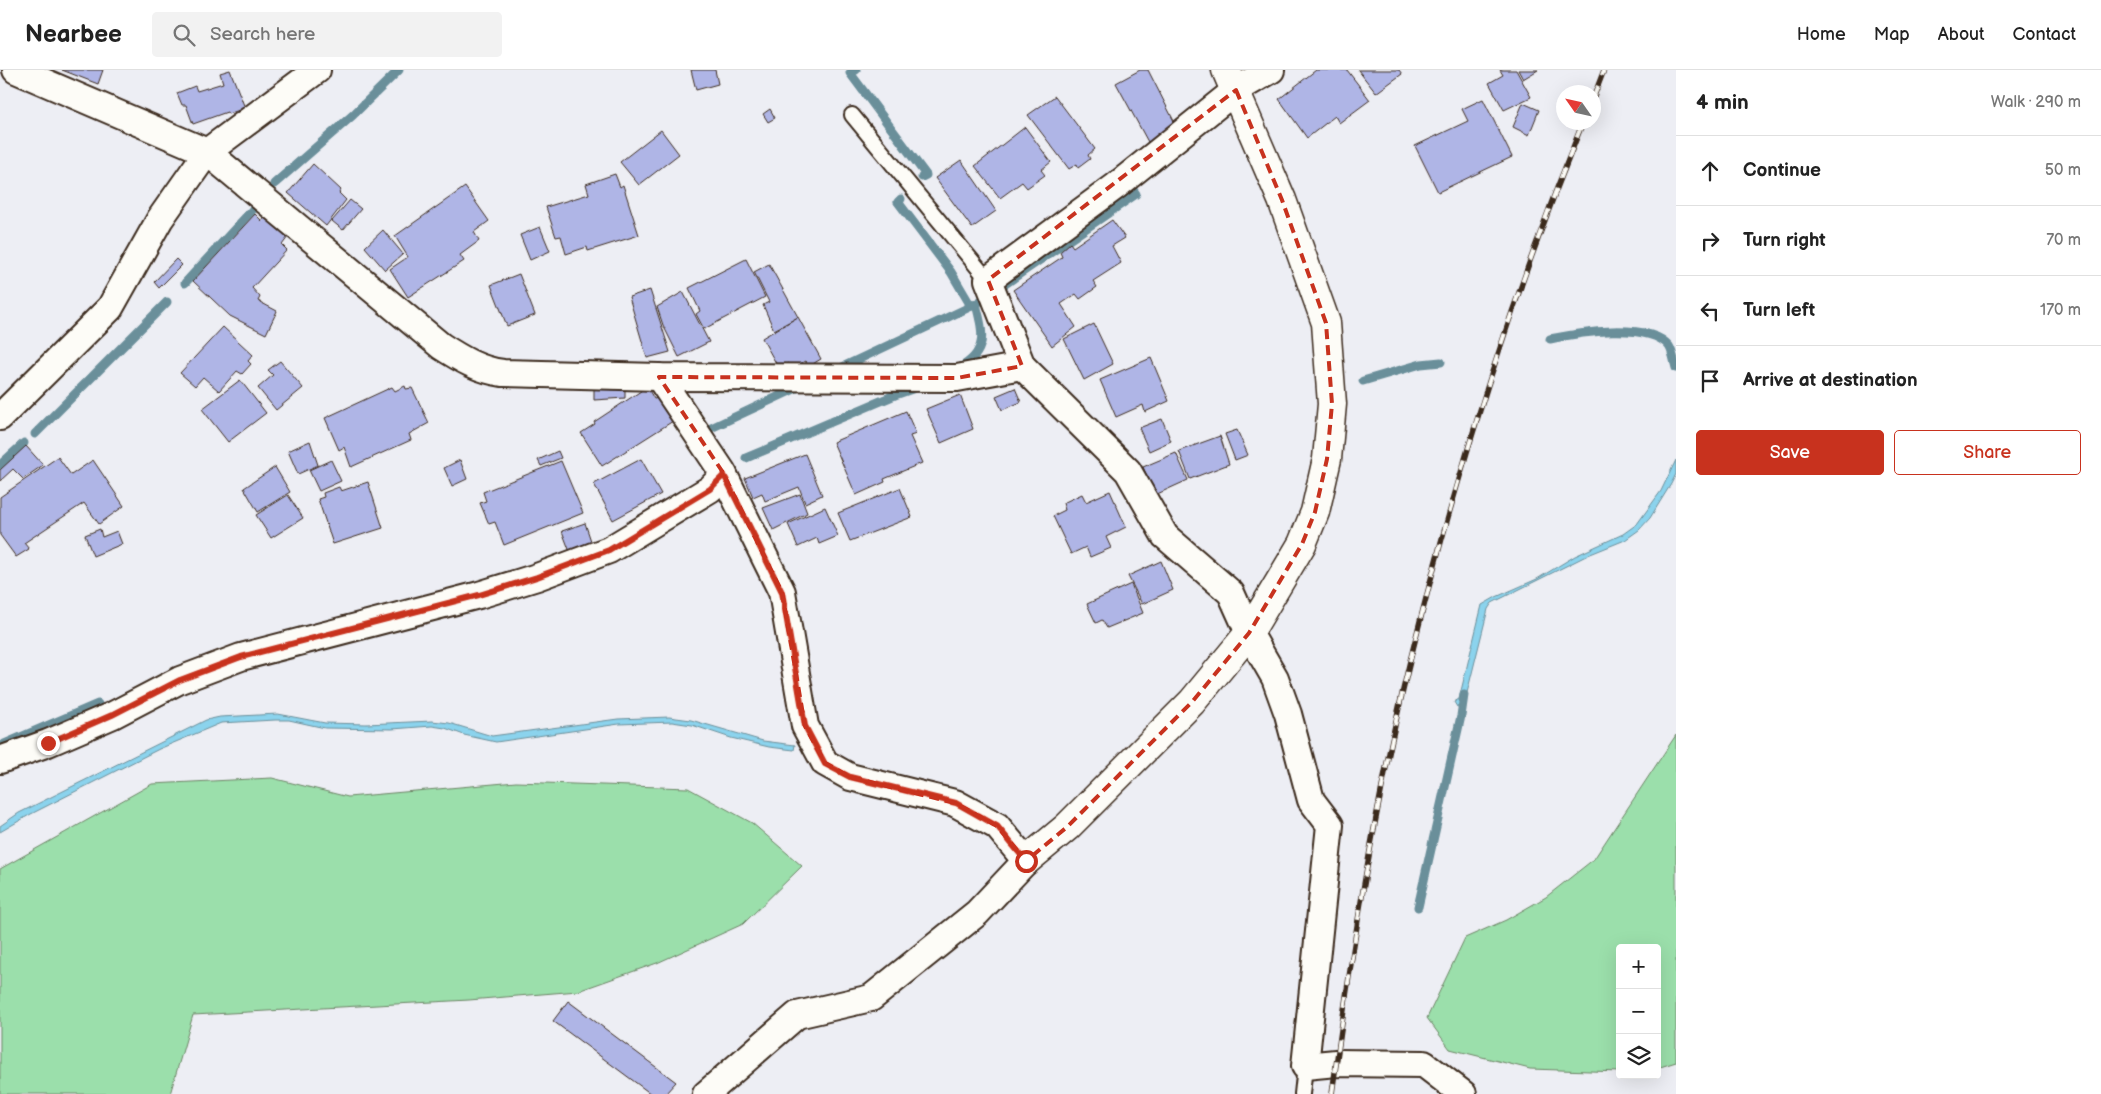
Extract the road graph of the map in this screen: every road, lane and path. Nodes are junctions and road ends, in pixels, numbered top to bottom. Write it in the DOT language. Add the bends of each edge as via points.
graph roads {
  1 [pos="16,70"];
  2 [pos="317,70"];
  3 [pos="1271,70"];
  4 [pos="1231,80"];
  5 [pos="852,115"];
  6 [pos="207,152"];
  7 [pos="988,280"];
  8 [pos="1022,366"];
  9 [pos="660,377"];
  10 [pos="0,417"];
  11 [pos="724,475"];
  12 [pos="1249,633"];
  13 [pos="0,760"];
  14 [pos="1026,861"];
  15 [pos="1305,1066"];
  16 [pos="706,1094"];
  17 [pos="1302,1094"];
  18 [pos="1463,1094"];
  1 -- 6 [label="street"];
  2 -- 6 [label="street"];
  3 -- 4 [label="street"];
  4 -- 7 [label="street" via="1116,186"];
  4 -- 12 [label="street" via="1282,200 1326,323 1332,404 1327,459 1315,512 1302,544"];
  5 -- 7 [label="lane"];
  6 -- 9 [label="street" via="441,346 465,361 486,371 503,373"];
  6 -- 10 [label="street" via="160,219 110,308"];
  7 -- 8 [label="street"];
  8 -- 9 [label="street" via="957,378"];
  8 -- 12 [label="street" via="1128,471 1165,536 1231,593"];
  9 -- 11 [label="street"];
  11 -- 13 [label="street" via="710,489 609,550 479,595 241,657 180,680 48,743"];
  11 -- 14 [label="street" via="782,592 805,726 825,764 850,777 956,803 997,826"];
  12 -- 14 [label="street" via="1192,702 1067,827"];
  12 -- 15 [label="street" via="1275,678 1311,800 1330,825"];
  14 -- 16 [label="street" via="977,913 871,998 797,1015"];
  15 -- 17 [label="lane"];
  15 -- 18 [label="street" via="1424,1064"];
}
